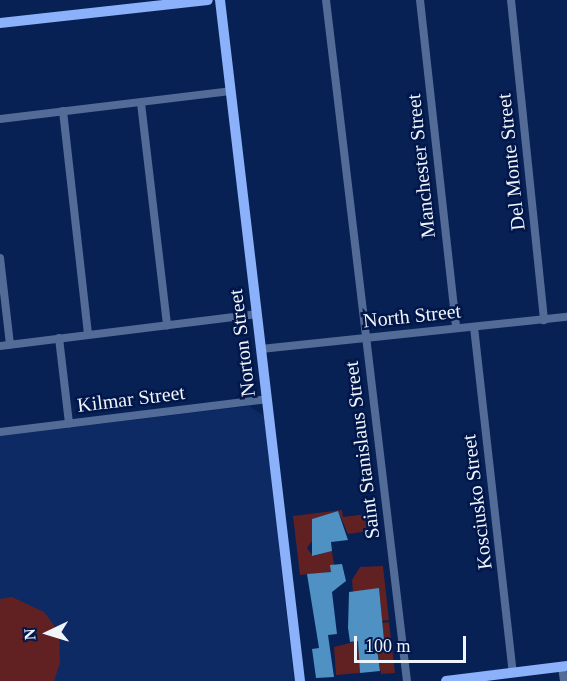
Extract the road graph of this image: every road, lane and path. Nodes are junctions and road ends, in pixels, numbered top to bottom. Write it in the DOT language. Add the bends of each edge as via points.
graph roads {
  1 [pos="208,0"];
  2 [pos="220,0"];
  3 [pos="326,0"];
  4 [pos="420,0"];
  5 [pos="511,0"];
  6 [pos="0,23"];
  7 [pos="230,91"];
  8 [pos="141,102"];
  9 [pos="63,111"];
  10 [pos="0,119"];
  11 [pos="0,258"];
  12 [pos="256,314"];
  13 [pos="567,317"];
  14 [pos="544,320"];
  15 [pos="167,325"];
  16 [pos="474,327"];
  17 [pos="456,328"];
  18 [pos="88,334"];
  19 [pos="365,337"];
  20 [pos="59,338"];
  21 [pos="10,344"];
  22 [pos="0,346"];
  23 [pos="261,349"];
  24 [pos="267,399"];
  25 [pos="69,423"];
  26 [pos="0,432"];
  27 [pos="565,667"];
  28 [pos="513,673"];
  29 [pos="478,679"];
  30 [pos="300,681"];
  31 [pos="407,681"];
  32 [pos="446,681"];
  33 [pos="564,681"];
  1 -- 6 [label="main road"];
  2 -- 7 [label="main road, Norton Street"];
  3 -- 19 [label="street, Saint Stanislaus Street"];
  4 -- 17 [label="street, Manchester Street"];
  5 -- 14 [label="street, Del Monte Street"];
  7 -- 8 [label="street"];
  7 -- 12 [label="main road, Norton Street"];
  8 -- 9 [label="street"];
  8 -- 15 [label="street"];
  9 -- 10 [label="street"];
  9 -- 18 [label="street"];
  11 -- 21 [label="street"];
  12 -- 15 [label="street"];
  12 -- 23 [label="main road, Norton Street"];
  13 -- 14 [label="street, North Street"];
  14 -- 16 [label="street, North Street"];
  15 -- 18 [label="street"];
  16 -- 17 [label="street, North Street"];
  16 -- 28 [label="street, Kosciusko Street"];
  17 -- 19 [label="street, North Street"];
  18 -- 20 [label="street"];
  19 -- 23 [label="street, North Street"];
  19 -- 31 [label="street, Saint Stanislaus Street"];
  20 -- 21 [label="street"];
  20 -- 25 [label="street"];
  21 -- 22 [label="street"];
  23 -- 24 [label="main road, Norton Street"];
  24 -- 25 [label="street, Kilmar Street"];
  24 -- 30 [label="main road, Norton Street"];
  25 -- 26 [label="street, Kilmar Street"];
  27 -- 28 [label="main road"];
  27 -- 33 [label="street"];
  28 -- 29 [label="main road"];
  29 -- 32 [label="main road"];
}
